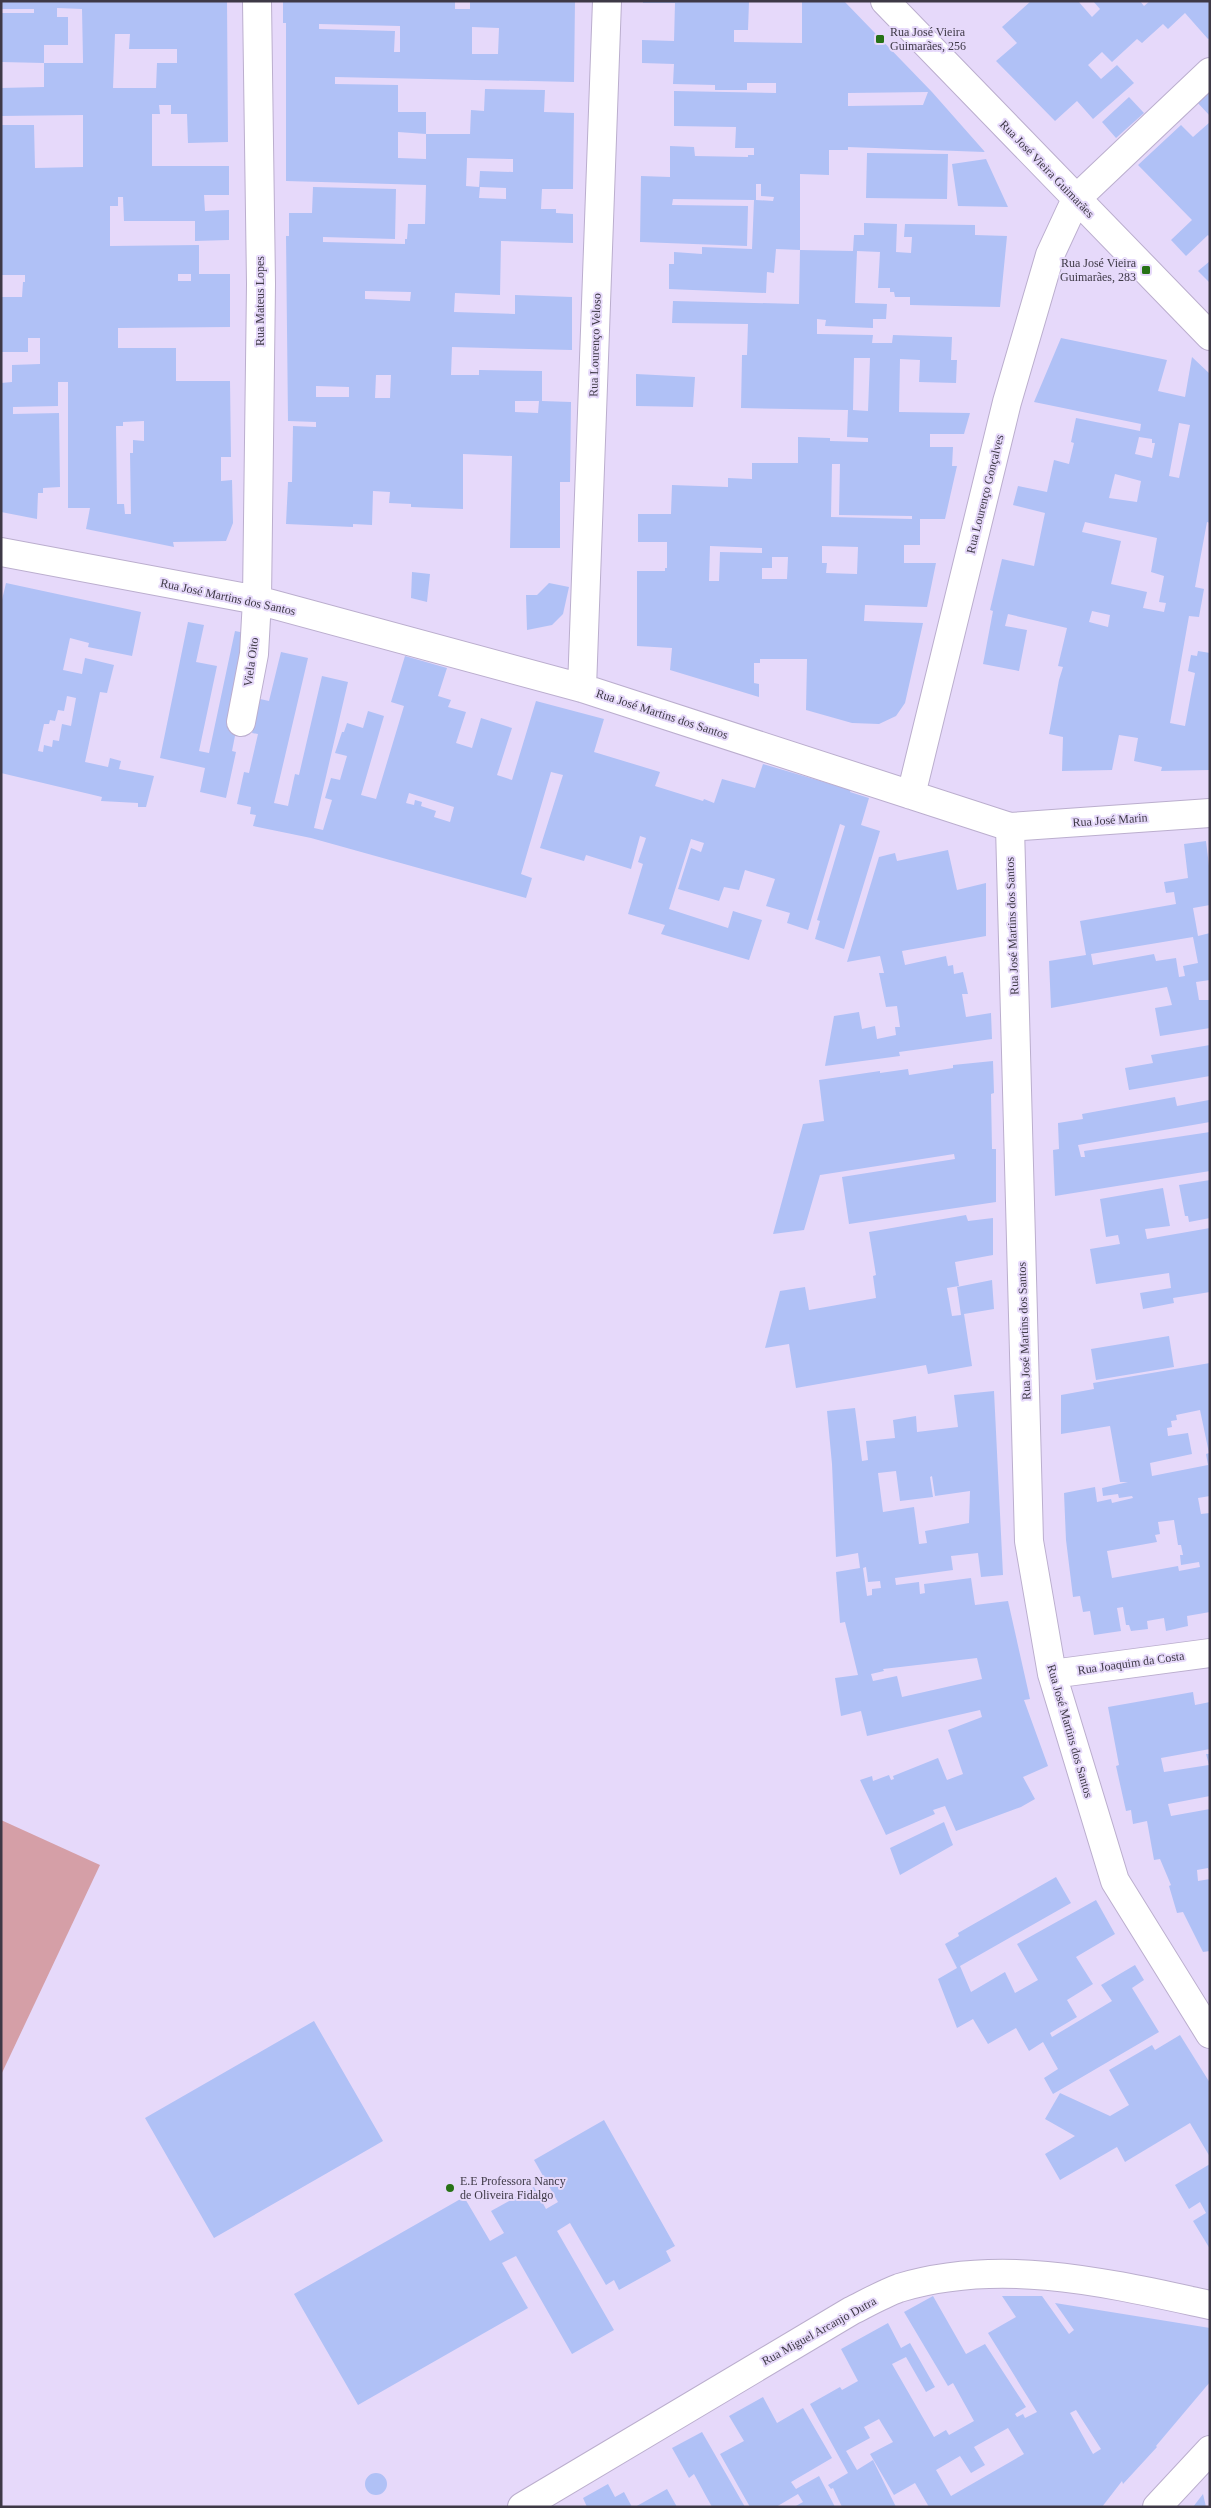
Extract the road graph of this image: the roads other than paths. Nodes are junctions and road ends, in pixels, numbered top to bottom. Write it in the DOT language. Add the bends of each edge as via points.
graph roads {
  1 [pos="257,1"];
  2 [pos="607,1"];
  3 [pos="885,1"];
  4 [pos="1210,72"];
  5 [pos="1076,199"];
  6 [pos="1210,336"];
  7 [pos="1,552"];
  8 [pos="257,600"];
  9 [pos="582,688"];
  10 [pos="241,722"];
  11 [pos="911,795"];
  12 [pos="1210,812"];
  13 [pos="1010,827"];
  14 [pos="1210,1653"];
  15 [pos="1052,1674"];
  16 [pos="1210,2034"];
  17 [pos="1210,2305"];
  18 [pos="1210,2450"];
  19 [pos="522,2507"];
  20 [pos="1157,2507"];
  1 -- 8 [label="street, Rua Mateus Lopes" via="261,284"];
  2 -- 9 [label="street, Rua Lourenço Veloso"];
  3 -- 5 [label="street, Rua José Vieira Guimarães"];
  4 -- 5 [label="street"];
  5 -- 6 [label="street, Rua José Vieira Guimarães"];
  5 -- 11 [label="street, Rua Lourenço Gonçalves" via="1050,255 1007,402"];
  7 -- 8 [label="street, Rua José Martins dos Santos"];
  8 -- 9 [label="street, Rua José Martins dos Santos"];
  8 -- 10 [label="street, Viela Oito" via="254,654"];
  9 -- 11 [label="street, Rua José Martins dos Santos"];
  11 -- 13 [label="street, Rua José Martins dos Santos"];
  12 -- 13 [label="street, Rua José Marin"];
  13 -- 15 [label="street, Rua José Martins dos Santos" via="1029,1541"];
  14 -- 15 [label="street, Rua Joaquim da Costa"];
  15 -- 16 [label="street, Rua José Martins dos Santos" via="1114,1882"];
  17 -- 19 [label="street, Rua Miguel Arcanjo Dutra" via="1102,2281 1000,2272 899,2288 851,2311"];
  18 -- 20 [label="street"];
}
